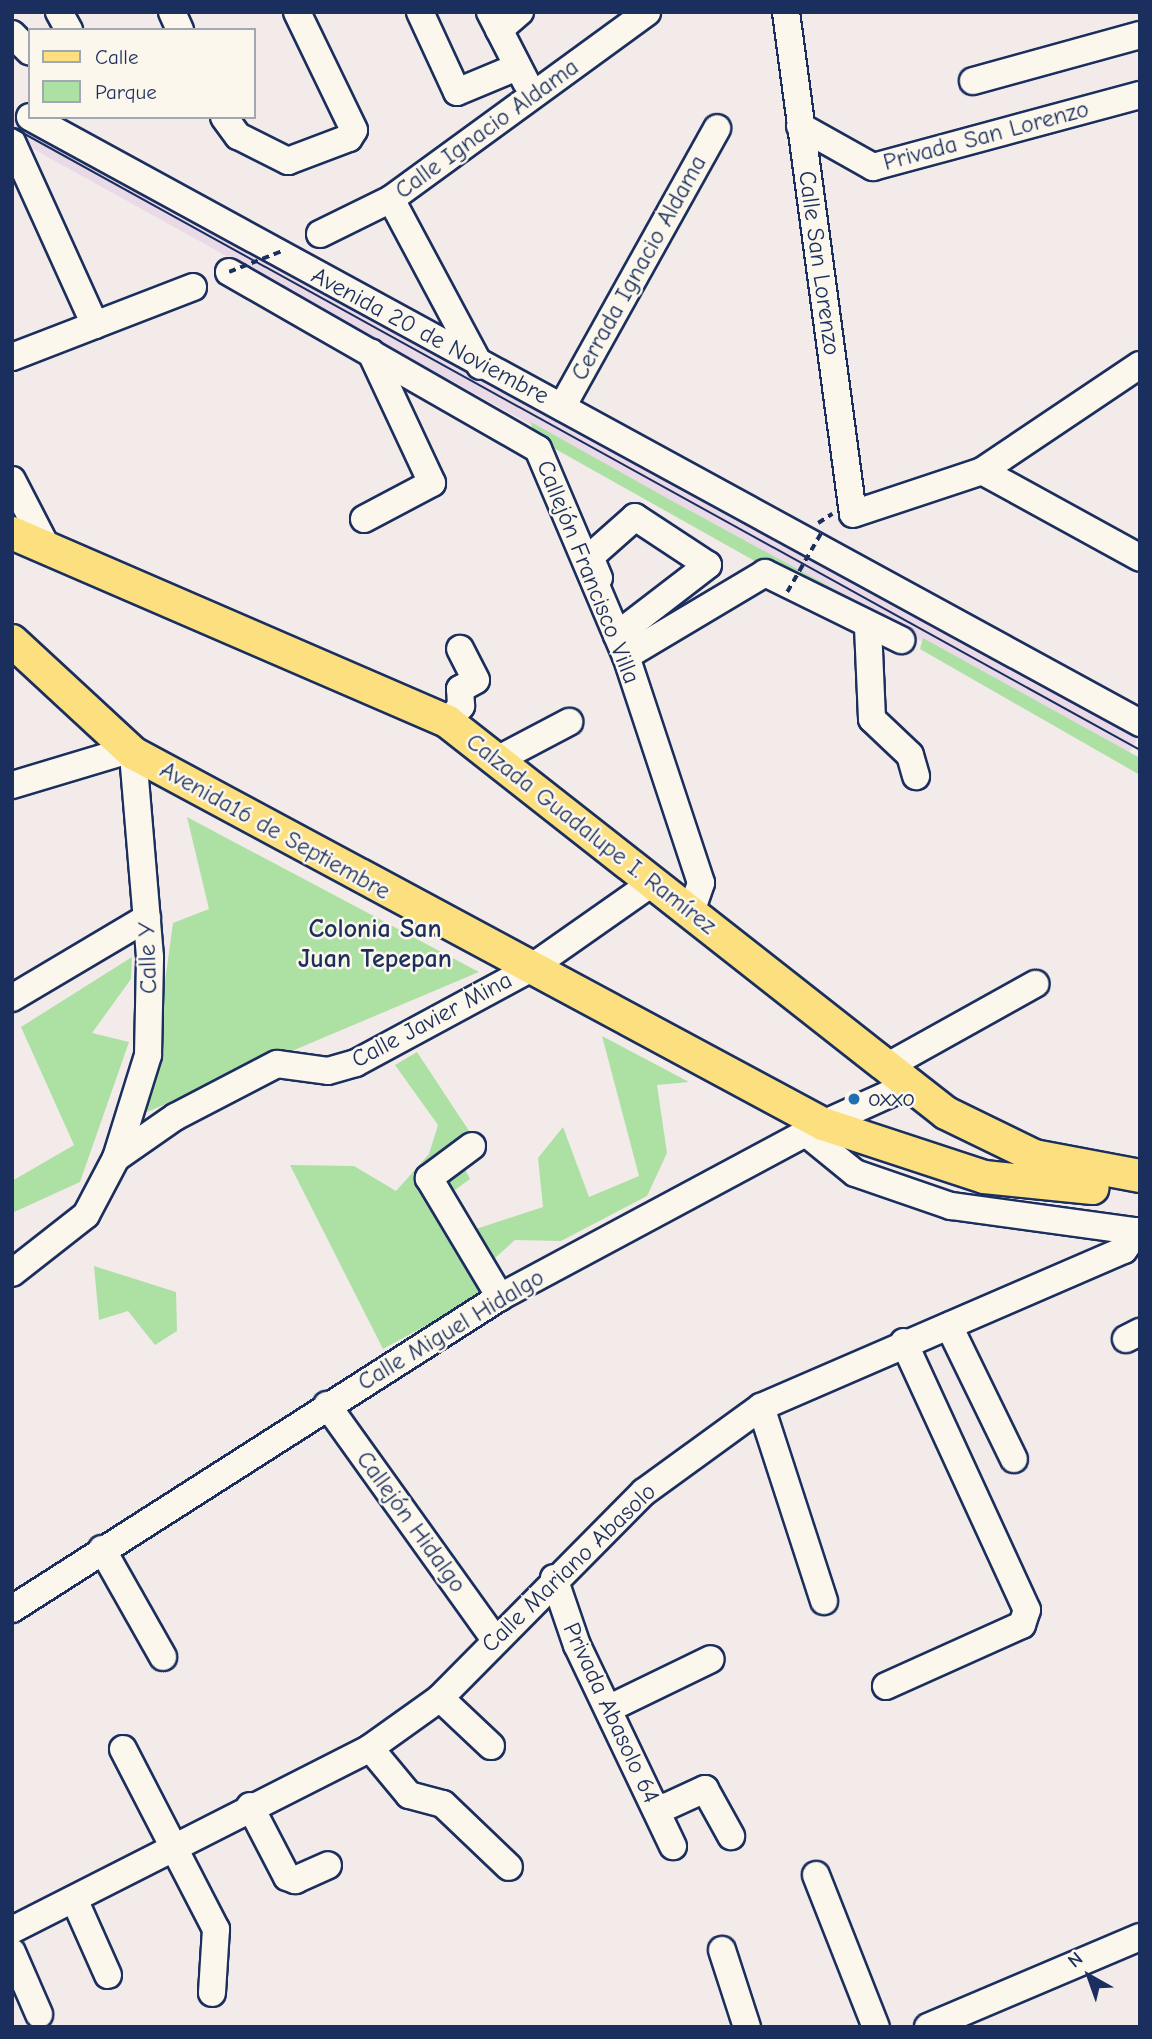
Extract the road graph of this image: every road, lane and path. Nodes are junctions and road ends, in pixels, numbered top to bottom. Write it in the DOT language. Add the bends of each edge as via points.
graph roads {
  1 [pos="59,12"];
  2 [pos="172,12"];
  3 [pos="297,12"];
  4 [pos="420,12"];
  5 [pos="520,12"];
  6 [pos="647,12"];
  7 [pos="786,12"];
  8 [pos="494,21"];
  9 [pos="68,28"];
  10 [pos="179,28"];
  11 [pos="12,34"];
  12 [pos="1140,35"];
  13 [pos="28,50"];
  14 [pos="517,67"];
  15 [pos="973,81"];
  16 [pos="532,97"];
  17 [pos="1138,99"];
  18 [pos="12,107"];
  19 [pos="28,116"];
  20 [pos="34,119"];
  21 [pos="225,119"];
  22 [pos="800,126"];
  23 [pos="717,128"];
  24 [pos="12,142"];
  25 [pos="391,199"];
  26 [pos="320,234"];
  27 [pos="282,251"];
  28 [pos="229,272"];
  29 [pos="193,288"];
  30 [pos="95,325"];
  31 [pos="371,353"];
  32 [pos="12,357"];
  33 [pos="1140,365"];
  34 [pos="480,366"];
  35 [pos="562,407"];
  36 [pos="982,471"];
  37 [pos="12,480"];
  38 [pos="847,513"];
  39 [pos="364,519"];
  40 [pos="22,540"];
  41 [pos="830,541"];
  42 [pos="1140,558"];
  43 [pos="788,592"];
  44 [pos="868,628"];
  45 [pos="622,640"];
  46 [pos="901,640"];
  47 [pos="12,641"];
  48 [pos="460,649"];
  49 [pos="448,722"];
  50 [pos="569,722"];
  51 [pos="1140,723"];
  52 [pos="131,752"];
  53 [pos="495,761"];
  54 [pos="916,776"];
  55 [pos="12,785"];
  56 [pos="653,882"];
  57 [pos="691,912"];
  58 [pos="147,918"];
  59 [pos="528,970"];
  60 [pos="1035,984"];
  61 [pos="12,998"];
  62 [pos="897,1076"];
  63 [pos="815,1129"];
  64 [pos="472,1146"];
  65 [pos="116,1158"];
  66 [pos="1140,1176"];
  67 [pos="1140,1193"];
  68 [pos="1137,1240"];
  69 [pos="12,1273"];
  70 [pos="500,1297"];
  71 [pos="949,1326"];
  72 [pos="904,1342"];
  73 [pos="327,1405"];
  74 [pos="761,1407"];
  75 [pos="1014,1459"];
  76 [pos="102,1549"];
  77 [pos="554,1578"];
  78 [pos="824,1601"];
  79 [pos="12,1609"];
  80 [pos="494,1638"];
  81 [pos="163,1657"];
  82 [pos="711,1659"];
  83 [pos="886,1686"];
  84 [pos="440,1698"];
  85 [pos="608,1709"];
  86 [pos="491,1746"];
  87 [pos="370,1748"];
  88 [pos="123,1749"];
  89 [pos="250,1807"];
  90 [pos="657,1811"];
  91 [pos="731,1836"];
  92 [pos="673,1846"];
  93 [pos="177,1847"];
  94 [pos="328,1865"];
  95 [pos="509,1867"];
  96 [pos="816,1875"];
  97 [pos="75,1901"];
  98 [pos="12,1930"];
  99 [pos="1140,1937"];
  100 [pos="722,1950"];
  101 [pos="12,1952"];
  102 [pos="108,1975"];
  103 [pos="212,1993"];
  104 [pos="39,2014"];
  105 [pos="747,2027"];
  106 [pos="876,2027"];
  107 [pos="928,2027"];
  1 -- 9 [label="street"];
  2 -- 10 [label="street"];
  3 -- 21 [label="street" via="354,130 349,138 288,161 238,136"];
  4 -- 14 [label="street" via="457,92"];
  5 -- 8 [label="street"];
  6 -- 16 [label="street, Calle Ignacio Aldama"];
  7 -- 22 [label="street, Calle San Lorenzo"];
  8 -- 14 [label="street"];
  11 -- 13 [label="street"];
  12 -- 15 [label="street"];
  14 -- 16 [label="street"];
  16 -- 25 [label="street, Calle Ignacio Aldama"];
  17 -- 22 [label="street, Privada San Lorenzo" via="873,167"];
  18 -- 19 [label="street, Avenida 20 de Noviembre"];
  20 -- 34 [label="street, Avenida 20 de Noviembre"];
  22 -- 38 [label="street, Calle San Lorenzo"];
  23 -- 35 [label="street, Cerrada Ignacio Aldama"];
  24 -- 30 [label="street"];
  25 -- 26 [label="street, Calle Ignacio Aldama"];
  25 -- 34 [label="street"];
  27 -- 28 [label="path, bridge"];
  28 -- 31 [label="street, Callejón Francisco Villa"];
  29 -- 30 [label="street"];
  30 -- 32 [label="street"];
  31 -- 39 [label="street" via="432,483"];
  31 -- 45 [label="street, Callejón Francisco Villa" via="538,449"];
  33 -- 36 [label="street"];
  34 -- 35 [label="street, Avenida 20 de Noviembre"];
  35 -- 41 [label="street, Avenida 20 de Noviembre"];
  36 -- 38 [label="street"];
  36 -- 42 [label="street"];
  37 -- 40 [label="street"];
  38 -- 38 [label="path" via="810,529 832,515"];
  38 -- 41 [label="street"];
  40 -- 49 [label="main road, Calzada Guadalupe I. Ramírez"];
  41 -- 43 [label="path, bridge"];
  41 -- 51 [label="street, Avenida 20 de Noviembre"];
  44 -- 45 [label="street" via="765,573"];
  44 -- 46 [label="street"];
  44 -- 54 [label="street" via="872,719 910,755"];
  45 -- 45 [label="street" via="708,565 635,517 590,557"];
  45 -- 57 [label="street, Callejón Francisco Villa" via="701,883"];
  47 -- 52 [label="main road, Avenida16 de Septiembre"];
  48 -- 49 [label="street" via="476,680 460,689 461,706"];
  49 -- 53 [label="main road, Calzada Guadalupe I. Ramírez"];
  50 -- 53 [label="street"];
  52 -- 55 [label="street"];
  52 -- 58 [label="street, Calle Y"];
  52 -- 59 [label="main road, Avenida16 de Septiembre"];
  53 -- 56 [label="main road, Calzada Guadalupe I. Ramírez"];
  56 -- 57 [label="main road, Calzada Guadalupe I. Ramírez"];
  56 -- 59 [label="street, Calle Javier Mina"];
  57 -- 62 [label="main road, Calzada Guadalupe I. Ramírez"];
  58 -- 61 [label="street"];
  58 -- 65 [label="street, Calle Y" via="148,1055"];
  59 -- 63 [label="main road, Avenida16 de Septiembre"];
  59 -- 65 [label="street, Calle Javier Mina" via="356,1063 328,1071 276,1064 175,1117"];
  60 -- 62 [label="street, Calle Miguel Hidalgo"];
  62 -- 63 [label="street, Calle Miguel Hidalgo"];
  62 -- 66 [label="main road, Calzada Guadalupe I. Ramírez" via="946,1113 1034,1156"];
  63 -- 67 [label="main road" via="984,1177"];
  63 -- 68 [label="street" via="855,1174 951,1206"];
  63 -- 70 [label="street, Calle Miguel Hidalgo"];
  64 -- 70 [label="street" via="429,1178"];
  65 -- 69 [label="street, Calle Javier Mina" via="86,1215"];
  68 -- 71 [label="street, Calle Mariano Abasolo"];
  70 -- 73 [label="street, Calle Miguel Hidalgo"];
  71 -- 72 [label="street, Calle Mariano Abasolo"];
  71 -- 75 [label="street"];
  72 -- 74 [label="street, Calle Mariano Abasolo"];
  72 -- 83 [label="street" via="1027,1610 1021,1625"];
  73 -- 76 [label="street, Calle Miguel Hidalgo"];
  73 -- 80 [label="street, Callejón Hidalgo"];
  74 -- 77 [label="street, Calle Mariano Abasolo" via="644,1492"];
  74 -- 78 [label="street"];
  76 -- 79 [label="street, Calle Miguel Hidalgo"];
  76 -- 81 [label="street"];
  77 -- 80 [label="street, Calle Mariano Abasolo"];
  77 -- 85 [label="street, Privada Abasolo 64"];
  80 -- 84 [label="street, Calle Mariano Abasolo"];
  82 -- 85 [label="street"];
  84 -- 86 [label="street"];
  84 -- 87 [label="street, Calle Mariano Abasolo"];
  85 -- 90 [label="street, Privada Abasolo 64"];
  87 -- 89 [label="street, Calle Mariano Abasolo"];
  87 -- 95 [label="street" via="409,1795 443,1804"];
  88 -- 93 [label="street"];
  89 -- 93 [label="street, Calle Mariano Abasolo"];
  89 -- 94 [label="street" via="287,1877 295,1880"];
  90 -- 91 [label="street" via="705,1789"];
  90 -- 92 [label="street, Privada Abasolo 64"];
  93 -- 97 [label="street, Calle Mariano Abasolo"];
  93 -- 103 [label="street" via="216,1929"];
  96 -- 106 [label="street"];
  97 -- 98 [label="street, Calle Mariano Abasolo"];
  97 -- 102 [label="street"];
  99 -- 107 [label="street"];
  100 -- 105 [label="street"];
  101 -- 104 [label="street"];
}
